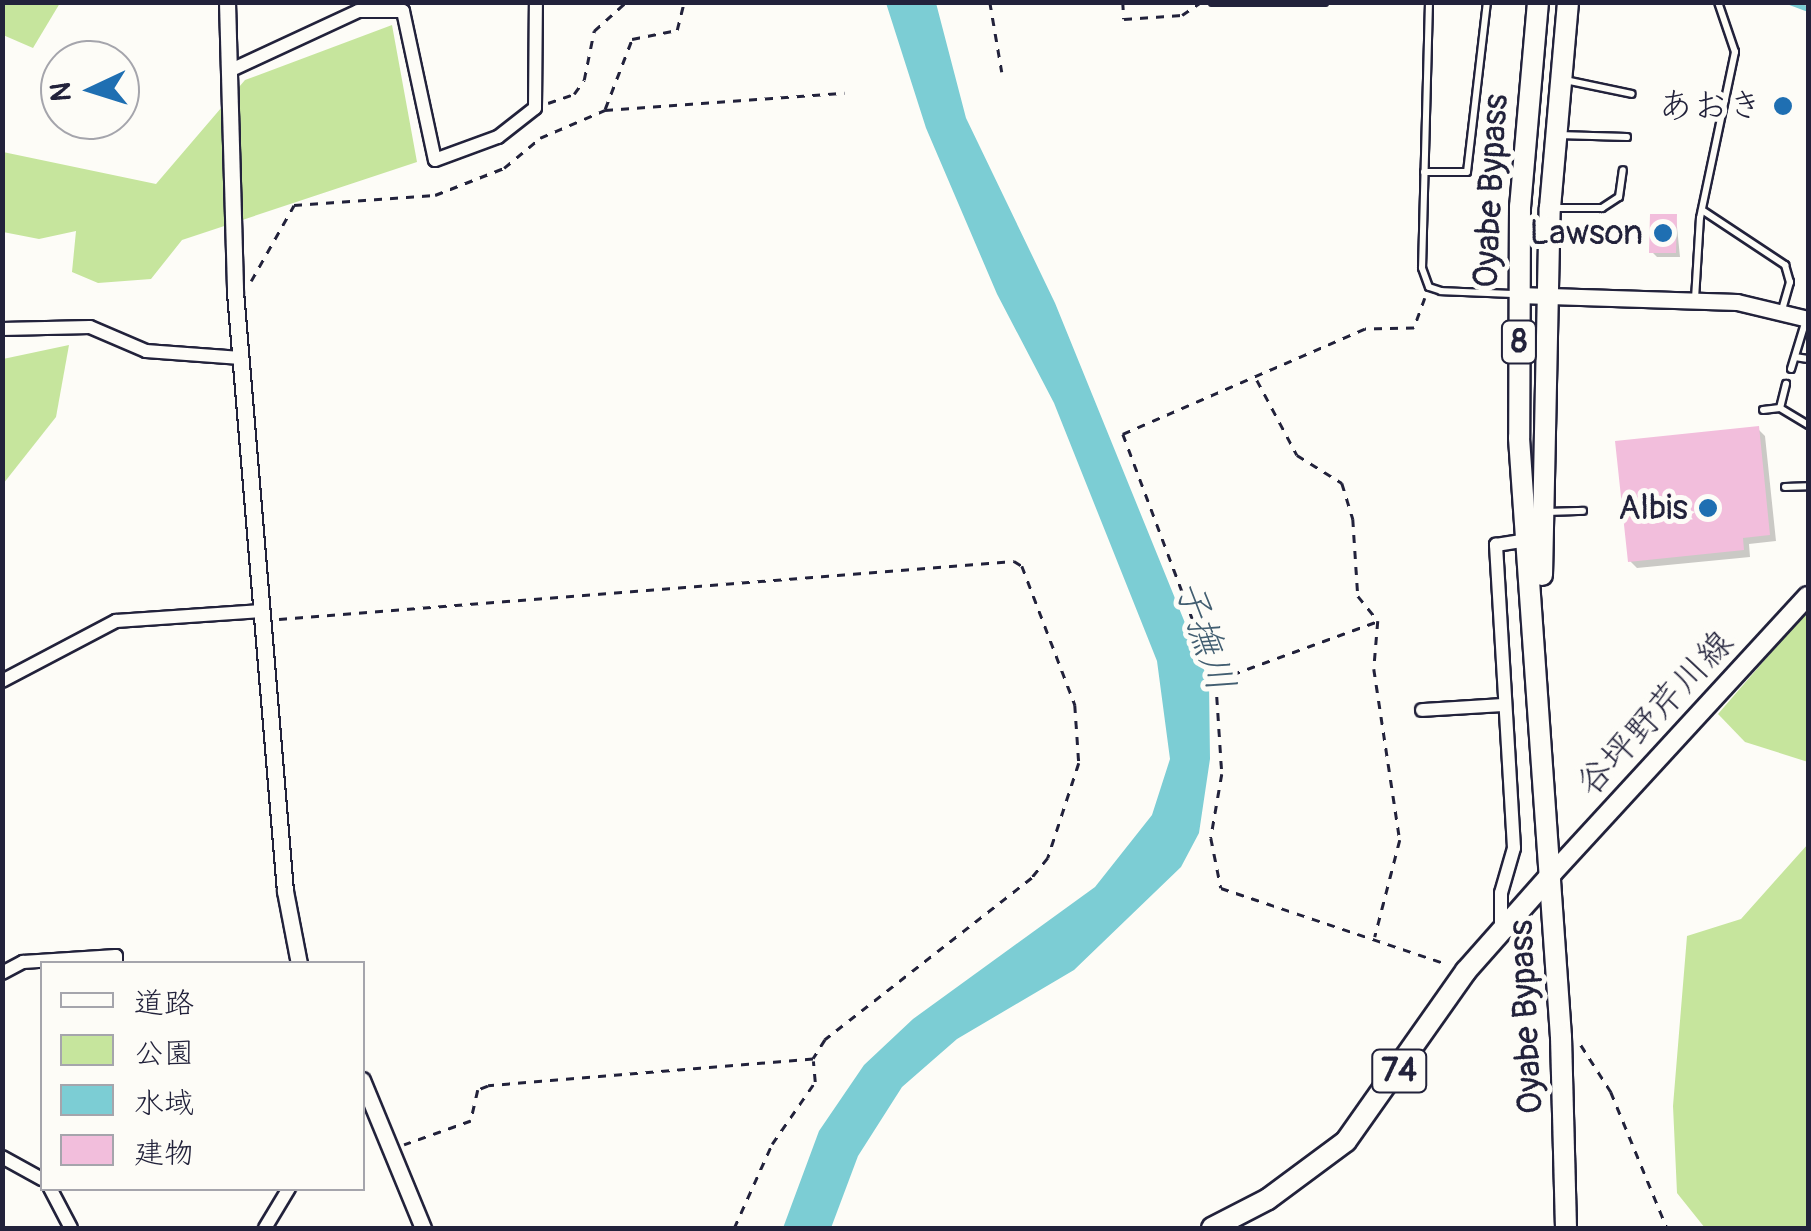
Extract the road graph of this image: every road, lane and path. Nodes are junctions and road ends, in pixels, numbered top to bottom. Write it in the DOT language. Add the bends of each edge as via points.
graph roads {
  1 [pos="227,2"];
  2 [pos="536,2"];
  3 [pos="626,2"];
  4 [pos="684,2"];
  5 [pos="990,2"];
  6 [pos="1123,2"];
  7 [pos="1201,2"];
  8 [pos="1213,2"];
  9 [pos="1324,2"];
  10 [pos="1429,2"];
  11 [pos="1487,2"];
  12 [pos="1538,2"];
  13 [pos="1568,2"];
  14 [pos="1718,2"];
  15 [pos="229,71"];
  16 [pos="1002,72"];
  17 [pos="1558,79"];
  18 [pos="844,93"];
  19 [pos="1632,94"];
  20 [pos="536,108"];
  21 [pos="605,110"];
  22 [pos="1555,136"];
  23 [pos="1627,137"];
  24 [pos="1623,170"];
  25 [pos="1424,172"];
  26 [pos="1550,208"];
  27 [pos="1702,209"];
  28 [pos="1429,287"];
  29 [pos="1518,294"];
  30 [pos="252,296"];
  31 [pos="1548,296"];
  32 [pos="1695,300"];
  33 [pos="1781,312"];
  34 [pos="1808,319"];
  35 [pos="2,329"];
  36 [pos="1795,357"];
  37 [pos="241,358"];
  38 [pos="1808,359"];
  39 [pos="1791,368"];
  40 [pos="1256,379"];
  41 [pos="1786,384"];
  42 [pos="1780,408"];
  43 [pos="1762,410"];
  44 [pos="1808,425"];
  45 [pos="1808,486"];
  46 [pos="1786,488"];
  47 [pos="1582,511"];
  48 [pos="1544,512"];
  49 [pos="1528,540"];
  50 [pos="1808,596"];
  51 [pos="262,616"];
  52 [pos="1378,622"];
  53 [pos="2,681"];
  54 [pos="1216,681"];
  55 [pos="1539,682"];
  56 [pos="1500,705"];
  57 [pos="1422,710"];
  58 [pos="1551,874"];
  59 [pos="1501,928"];
  60 [pos="1375,937"];
  61 [pos="116,961"];
  62 [pos="297,961"];
  63 [pos="1466,971"];
  64 [pos="2,974"];
  65 [pos="1561,1037"];
  66 [pos="813,1059"];
  67 [pos="365,1086"];
  68 [pos="394,1148"];
  69 [pos="2,1158"];
  70 [pos="40,1178"];
  71 [pos="54,1191"];
  72 [pos="288,1191"];
  73 [pos="71,1228"];
  74 [pos="265,1228"];
  75 [pos="423,1228"];
  76 [pos="734,1228"];
  77 [pos="1212,1228"];
  78 [pos="1566,1228"];
  79 [pos="1667,1228"];
  1 -- 15 [label="street"];
  2 -- 20 [label="street"];
  3 -- 20 [label="path" via="594,31 584,80 574,94"];
  4 -- 21 [label="path" via="677,30 632,39"];
  5 -- 16 [label="path"];
  6 -- 7 [label="path" via="1124,18 1182,15"];
  8 -- 9 [label="lane"];
  10 -- 25 [label="lane"];
  11 -- 25 [label="lane" via="1467,172"];
  12 -- 29 [label="main road, Oyabe Bypass / 8"];
  13 -- 17 [label="main road, Oyabe Bypass / 8"];
  14 -- 27 [label="lane" via="1735,52"];
  15 -- 20 [label="street" via="358,11 394,8 402,11 435,160 498,137"];
  15 -- 37 [label="street"];
  17 -- 19 [label="lane"];
  17 -- 22 [label="main road, Oyabe Bypass / 8"];
  18 -- 21 [label="path"];
  21 -- 30 [label="path" via="540,138 504,168 435,195 294,205 256,264"];
  22 -- 23 [label="lane"];
  22 -- 26 [label="main road, Oyabe Bypass / 8"];
  24 -- 26 [label="lane" via="1619,197 1602,208"];
  25 -- 28 [label="lane" via="1422,268"];
  26 -- 31 [label="main road, Oyabe Bypass / 8"];
  27 -- 32 [label="lane"];
  27 -- 33 [label="lane" via="1785,265 1790,282"];
  28 -- 29 [label="lane"];
  28 -- 40 [label="path" via="1414,328 1365,330"];
  29 -- 31 [label="street"];
  29 -- 49 [label="main road, Oyabe Bypass / 8"];
  31 -- 32 [label="street"];
  31 -- 48 [label="main road, Oyabe Bypass / 8"];
  32 -- 33 [label="street"];
  33 -- 34 [label="street"];
  34 -- 36 [label="lane"];
  35 -- 37 [label="street" via="90,327 146,351"];
  36 -- 38 [label="lane"];
  36 -- 39 [label="lane"];
  37 -- 51 [label="street"];
  40 -- 52 [label="path" via="1297,454 1342,483 1353,519 1358,596"];
  40 -- 54 [label="path" via="1123,434"];
  41 -- 42 [label="lane"];
  42 -- 43 [label="lane"];
  42 -- 44 [label="lane"];
  45 -- 46 [label="lane"];
  47 -- 48 [label="lane"];
  48 -- 55 [label="main road, Oyabe Bypass / 8"];
  49 -- 55 [label="main road, Oyabe Bypass / 8"];
  49 -- 56 [label="street" via="1496,545"];
  50 -- 58 [label="main road, 谷坪野芹川線"];
  51 -- 53 [label="street" via="116,622"];
  51 -- 62 [label="street" via="285,891"];
  51 -- 66 [label="path" via="1014,560 1022,566 1066,677 1079,732 1079,763 1048,858 1032,878 825,1040"];
  52 -- 54 [label="path"];
  52 -- 60 [label="path" via="1374,669 1400,840"];
  54 -- 60 [label="path" via="1222,774 1211,838 1220,888"];
  55 -- 58 [label="main road, Oyabe Bypass / 8"];
  56 -- 57 [label="street"];
  56 -- 59 [label="street" via="1514,848 1501,893"];
  58 -- 59 [label="main road, 74"];
  58 -- 65 [label="main road, Oyabe Bypass / 8"];
  59 -- 63 [label="main road, 74"];
  60 -- 63 [label="path"];
  61 -- 64 [label="street" via="23,962"];
  63 -- 77 [label="main road, 74" via="1346,1141 1268,1199"];
  65 -- 78 [label="main road, Oyabe Bypass / 8"];
  65 -- 79 [label="path" via="1582,1045 1611,1092"];
  66 -- 68 [label="path" via="488,1086 478,1090 471,1121"];
  66 -- 76 [label="path" via="815,1082 772,1144"];
  67 -- 68 [label="street"];
  68 -- 75 [label="street"];
  69 -- 70 [label="street"];
  71 -- 73 [label="street"];
  72 -- 74 [label="street"];
}
